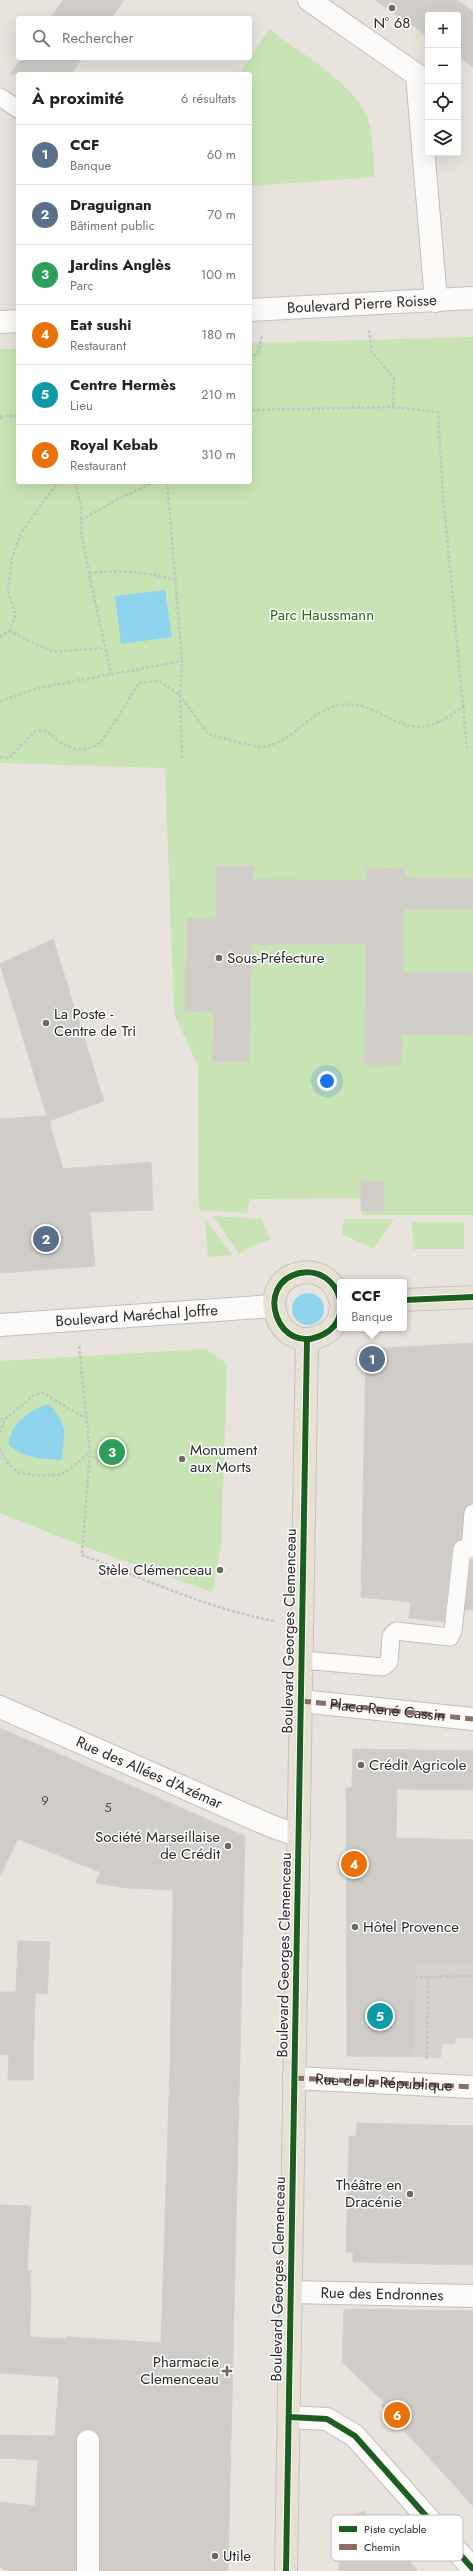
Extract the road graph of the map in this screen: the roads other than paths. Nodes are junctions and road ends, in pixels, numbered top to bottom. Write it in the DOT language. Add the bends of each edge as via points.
graph roads {
  1 [pos="309,0"];
  2 [pos="0,97"];
  3 [pos="16,108"];
  4 [pos="473,298"];
  5 [pos="436,301"];
  6 [pos="252,310"];
  7 [pos="16,321"];
  8 [pos="0,322"];
  9 [pos="337,1294"];
  10 [pos="473,1297"];
  11 [pos="407,1300"];
  12 [pos="274,1306"];
  13 [pos="337,1320"];
  14 [pos="0,1325"];
  15 [pos="307,1339"];
  16 [pos="473,1513"];
  17 [pos="302,1660"];
  18 [pos="301,1701"];
  19 [pos="0,1708"];
  20 [pos="473,1719"];
  21 [pos="299,1836"];
  22 [pos="294,2078"];
  23 [pos="473,2087"];
  24 [pos="290,2292"];
  25 [pos="473,2296"];
  26 [pos="289,2418"];
  27 [pos="88,2440"];
  28 [pos="425,2515"];
  29 [pos="463,2558"];
  30 [pos="473,2569"];
  31 [pos="88,2571"];
  32 [pos="286,2571"];
  1 -- 5 [label="street" via="417,75"];
  2 -- 3 [label="lane"];
  4 -- 5 [label="street, Boulevard Pierre Roisse"];
  5 -- 6 [label="street, Boulevard Pierre Roisse"];
  7 -- 8 [label="street"];
  9 -- 12 [label="main road" via="331,1281 320,1274 294,1274 283,1282 276,1293"];
  10 -- 11 [label="main road"];
  12 -- 14 [label="street, Boulevard Maréchal Joffre"];
  12 -- 15 [label="main road" via="276,1319 284,1330"];
  13 -- 15 [label="main road" via="327,1333"];
  15 -- 17 [label="main road, Boulevard Georges Clemenceau"];
  16 -- 17 [label="lane" via="470,1549 462,1549 453,1631 450,1637 396,1631 391,1636 389,1662 383,1667"];
  17 -- 18 [label="main road, Boulevard Georges Clemenceau"];
  18 -- 20 [label="street, Place René Cassin"];
  18 -- 21 [label="main road, Boulevard Georges Clemenceau"];
  19 -- 21 [label="street, Rue des Allées d'Azémar"];
  21 -- 22 [label="main road, Boulevard Georges Clemenceau"];
  22 -- 23 [label="street, Rue de la République"];
  22 -- 24 [label="main road, Boulevard Georges Clemenceau"];
  24 -- 25 [label="street, Rue des Endronnes"];
  24 -- 26 [label="main road, Boulevard Georges Clemenceau"];
  26 -- 28 [label="street" via="326,2419 355,2436"];
  26 -- 32 [label="main road, Boulevard Georges Clemenceau"];
  27 -- 31 [label="street"];
  29 -- 30 [label="street"];
}
